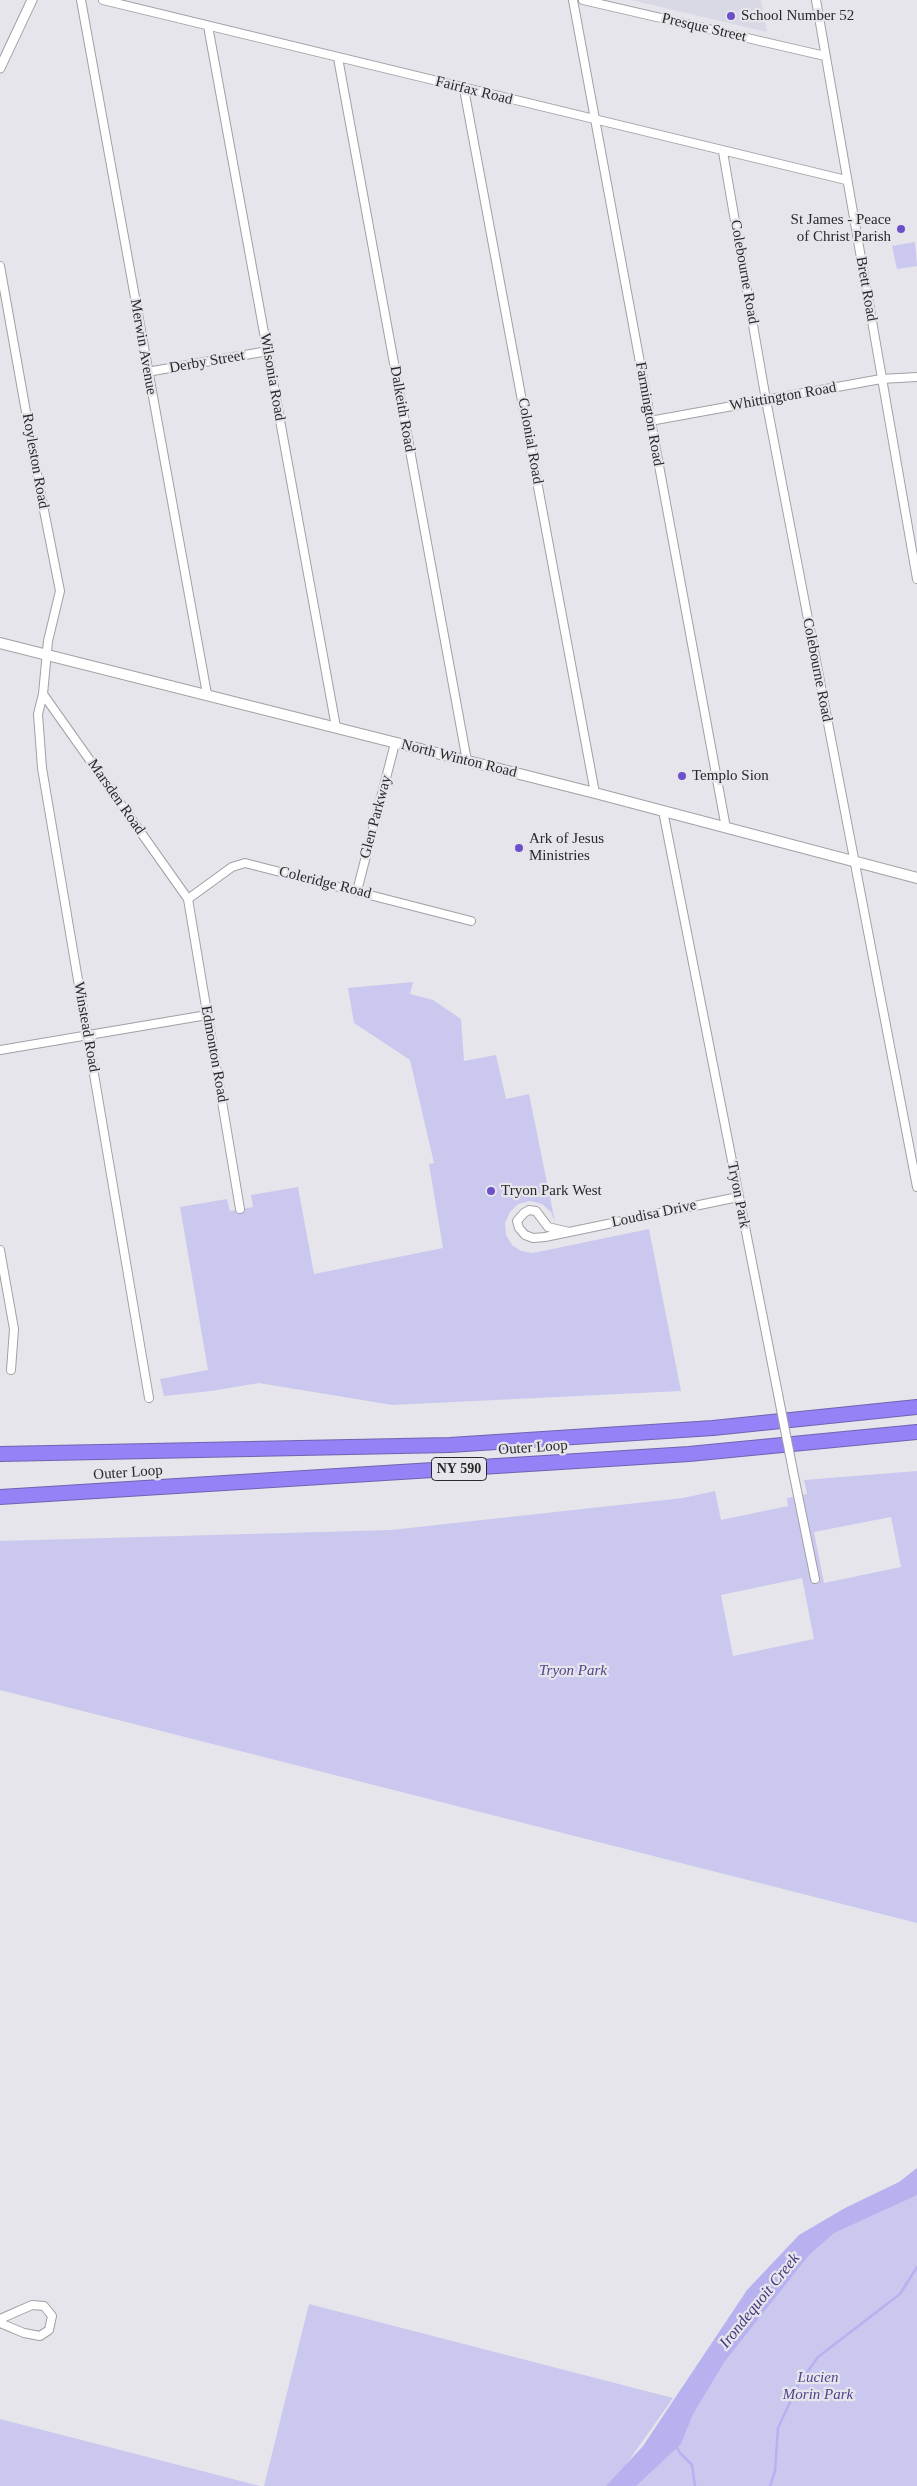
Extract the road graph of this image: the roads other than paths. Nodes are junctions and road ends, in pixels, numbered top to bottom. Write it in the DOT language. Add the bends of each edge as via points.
graph roads {
  1 [pos="32,0"];
  2 [pos="81,0"];
  3 [pos="103,0"];
  4 [pos="573,0"];
  5 [pos="583,0"];
  6 [pos="816,0"];
  7 [pos="208,26"];
  8 [pos="825,56"];
  9 [pos="338,58"];
  10 [pos="1,63"];
  11 [pos="464,89"];
  12 [pos="595,121"];
  13 [pos="723,152"];
  14 [pos="846,180"];
  15 [pos="0,266"];
  16 [pos="268,351"];
  17 [pos="147,372"];
  18 [pos="917,376"];
  19 [pos="881,380"];
  20 [pos="766,400"];
  21 [pos="650,421"];
  22 [pos="917,579"];
  23 [pos="0,643"];
  24 [pos="46,654"];
  25 [pos="43,694"];
  26 [pos="207,694"];
  27 [pos="336,727"];
  28 [pos="395,743"];
  29 [pos="467,761"];
  30 [pos="595,793"];
  31 [pos="663,811"];
  32 [pos="726,828"];
  33 [pos="854,861"];
  34 [pos="917,878"];
  35 [pos="357,890"];
  36 [pos="188,899"];
  37 [pos="471,922"];
  38 [pos="207,1015"];
  39 [pos="87,1036"];
  40 [pos="0,1050"];
  41 [pos="917,1187"];
  42 [pos="738,1196"];
  43 [pos="240,1209"];
  44 [pos="569,1232"];
  45 [pos="0,1250"];
  46 [pos="11,1370"];
  47 [pos="150,1398"];
  48 [pos="917,1407"];
  49 [pos="917,1432"];
  50 [pos="0,1452"];
  51 [pos="45,1494"];
  52 [pos="0,1497"];
  53 [pos="0,1501"];
  54 [pos="815,1579"];
  55 [pos="0,2319"];
  56 [pos="0,2324"];
  1 -- 10 [label="street"];
  2 -- 17 [label="street, Merwin Avenue"];
  3 -- 7 [label="street, Fairfax Road"];
  4 -- 12 [label="street, Farmington Road"];
  5 -- 8 [label="street, Presque Street"];
  6 -- 8 [label="street, Brett Road"];
  7 -- 9 [label="street, Fairfax Road"];
  7 -- 16 [label="street, Wilsonia Road"];
  8 -- 14 [label="street, Brett Road"];
  9 -- 11 [label="street, Fairfax Road"];
  9 -- 29 [label="street, Dalkeith Road"];
  11 -- 12 [label="street, Fairfax Road"];
  11 -- 30 [label="street, Colonial Road"];
  12 -- 13 [label="street, Fairfax Road"];
  12 -- 21 [label="street, Farmington Road"];
  13 -- 14 [label="street, Fairfax Road"];
  13 -- 20 [label="street, Colebourne Road"];
  14 -- 19 [label="street, Brett Road"];
  15 -- 24 [label="street, Royleston Road" via="60,591"];
  16 -- 17 [label="street, Derby Street"];
  16 -- 27 [label="street, Wilsonia Road"];
  17 -- 26 [label="street, Merwin Avenue"];
  18 -- 19 [label="street, Whittington Road"];
  19 -- 20 [label="street, Whittington Road"];
  19 -- 22 [label="street, Brett Road"];
  20 -- 21 [label="street, Whittington Road"];
  20 -- 33 [label="street, Colebourne Road"];
  21 -- 32 [label="street, Farmington Road"];
  23 -- 24 [label="main road, North Winton Road"];
  24 -- 25 [label="street, Winstead Road"];
  24 -- 26 [label="main road, North Winton Road"];
  25 -- 36 [label="street, Marsden Road"];
  25 -- 39 [label="street, Winstead Road" via="38,714 42,768"];
  26 -- 27 [label="main road, North Winton Road"];
  27 -- 28 [label="main road, North Winton Road"];
  28 -- 29 [label="main road, North Winton Road"];
  28 -- 35 [label="street, Glen Parkway"];
  29 -- 30 [label="main road, North Winton Road"];
  30 -- 31 [label="main road, North Winton Road"];
  31 -- 32 [label="main road, North Winton Road"];
  31 -- 42 [label="street, Tryon Park"];
  32 -- 33 [label="main road, North Winton Road"];
  33 -- 34 [label="main road, North Winton Road"];
  33 -- 41 [label="street, Colebourne Road"];
  35 -- 36 [label="street, Coleridge Road" via="240,863"];
  35 -- 37 [label="street, Coleridge Road"];
  36 -- 38 [label="street, Edmonton Road"];
  38 -- 39 [label="street"];
  38 -- 43 [label="street, Edmonton Road"];
  39 -- 40 [label="street"];
  39 -- 47 [label="street, Winstead Road"];
  42 -- 44 [label="street, Loudisa Drive"];
  42 -- 54 [label="street, Tryon Park, bridge"];
  44 -- 44 [label="street, Loudisa Drive" via="533,1238 519,1228 517,1221 524,1212 536,1211 548,1227"];
  45 -- 46 [label="street" via="14,1329"];
  48 -- 50 [label="highway, Outer Loop / NY 590" via="704,1428 450,1445"];
  49 -- 51 [label="highway, Outer Loop / NY 590" via="689,1454"];
  51 -- 52 [label="highway, Outer Loop / NY 590"];
  51 -- 53 [label="highway"];
  55 -- 56 [label="street" via="25,2306 39,2305 49,2311 52,2324 50,2330 40,2336"];
}
